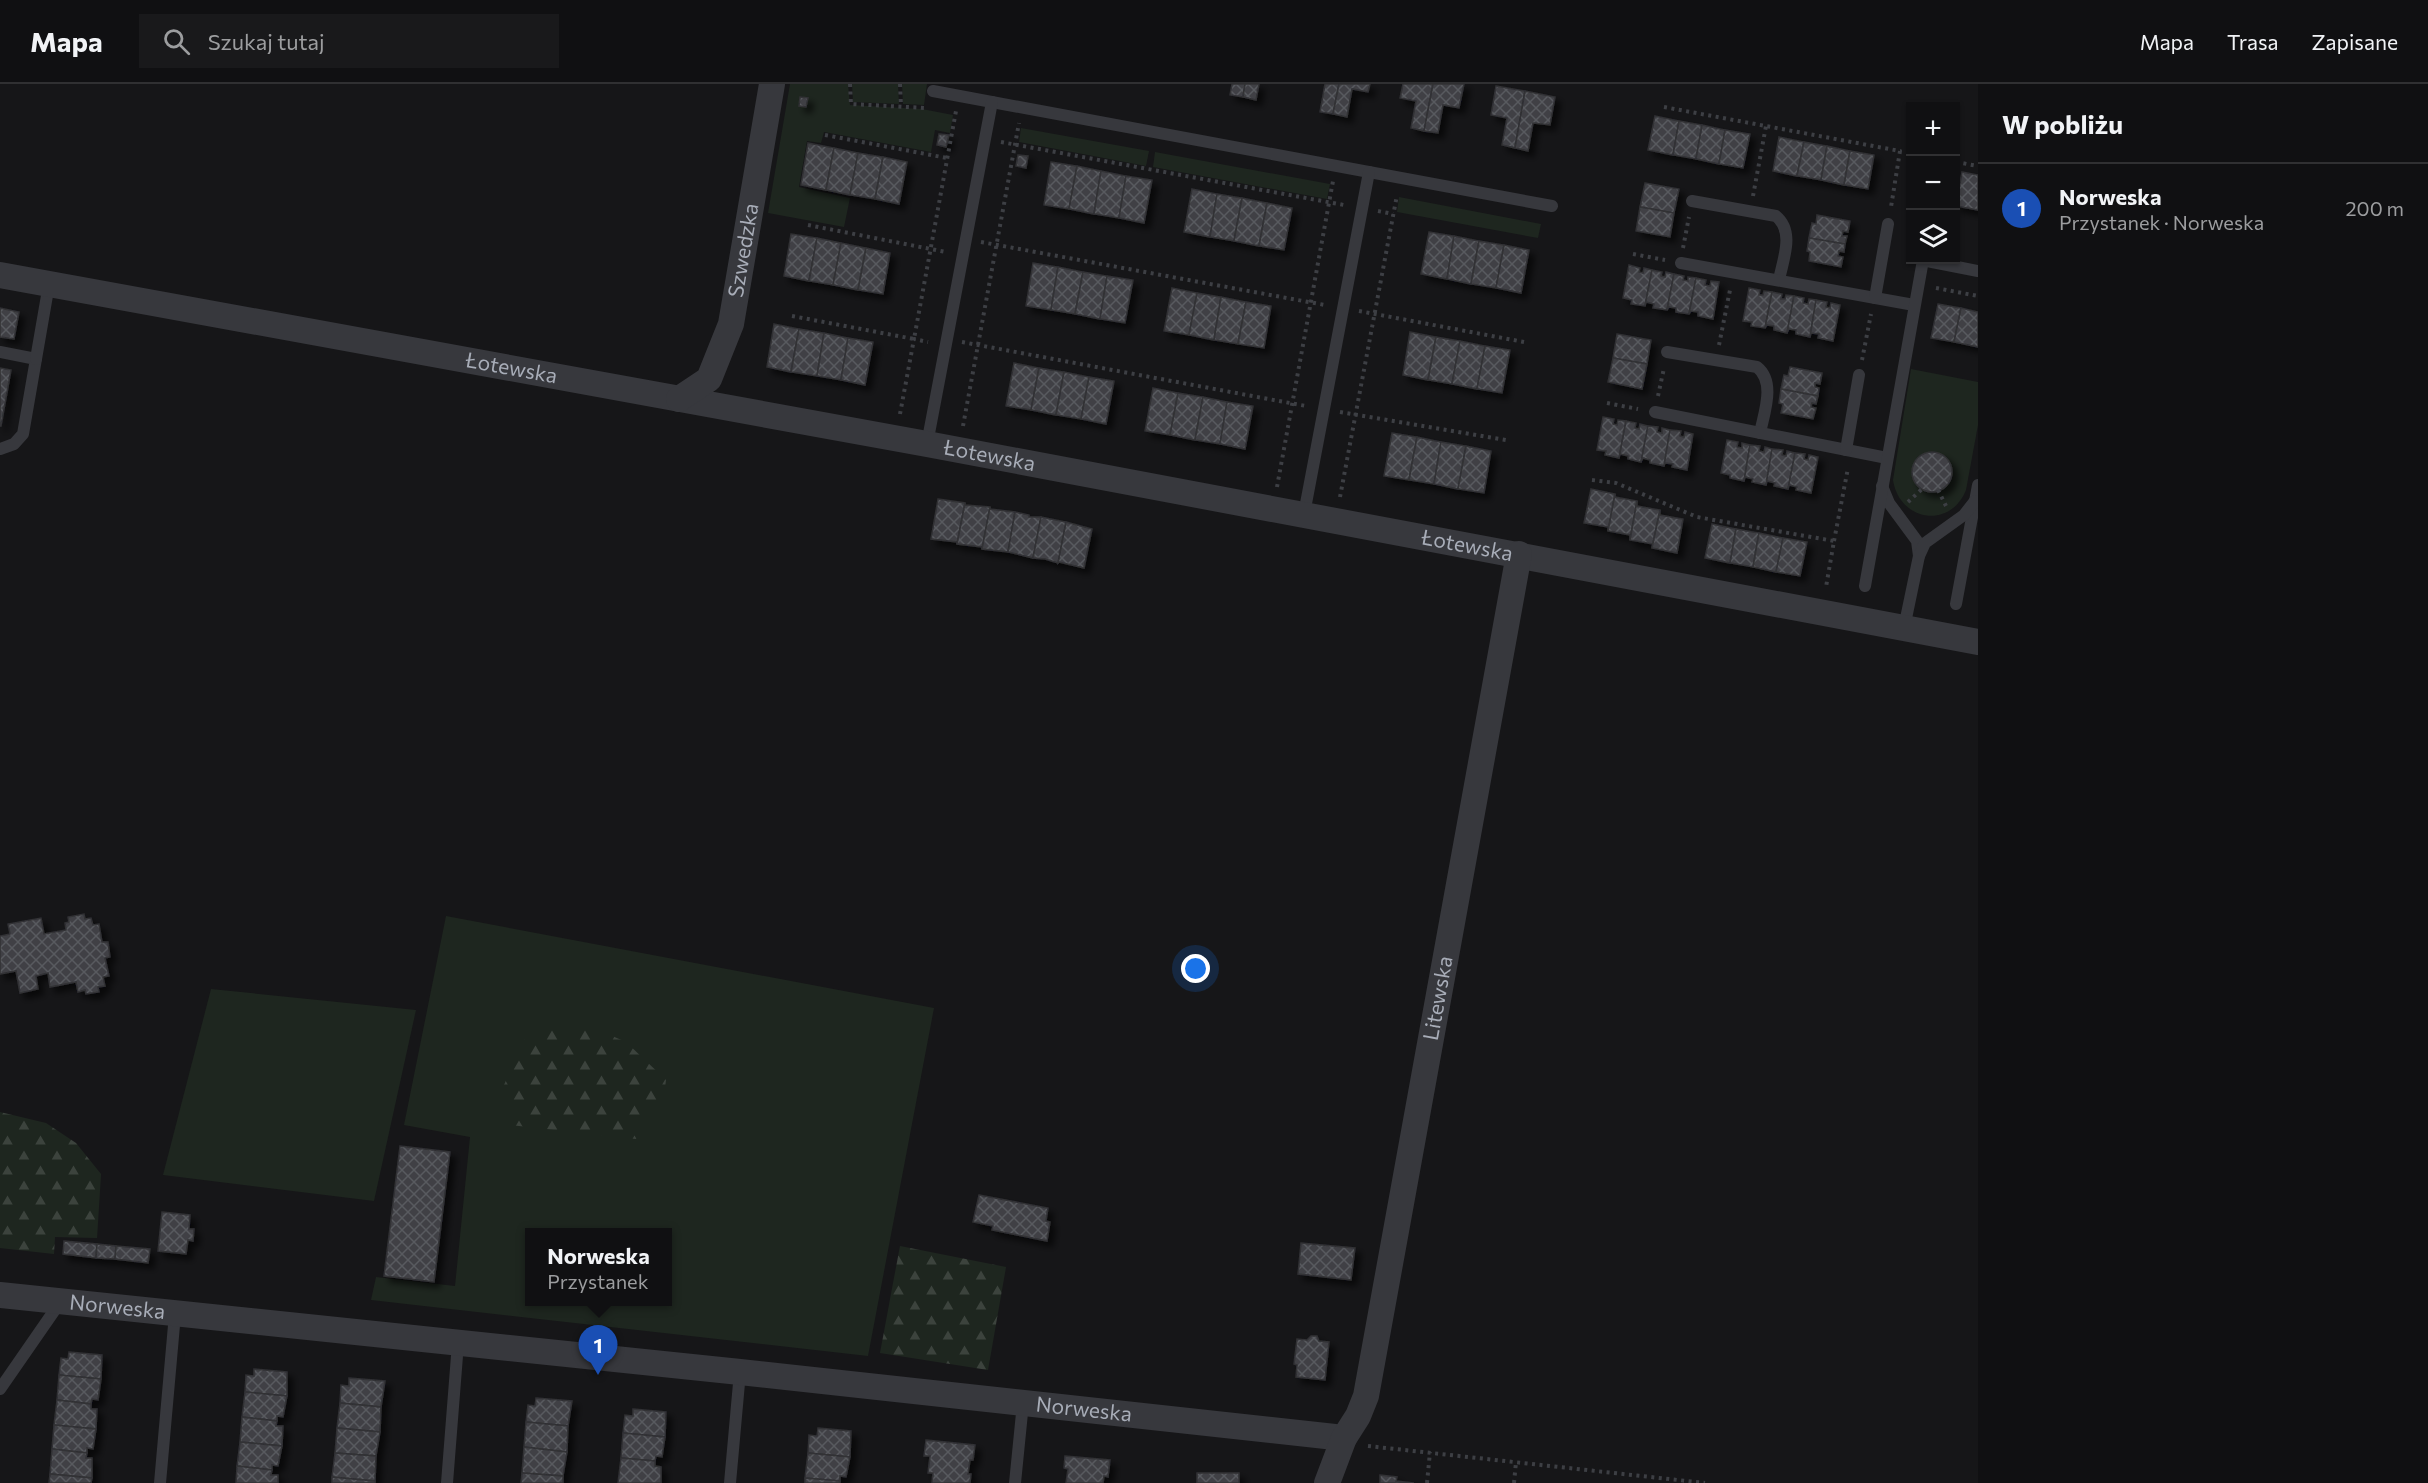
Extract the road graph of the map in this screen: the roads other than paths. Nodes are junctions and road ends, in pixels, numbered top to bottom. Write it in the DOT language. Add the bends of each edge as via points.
graph roads {
  1 [pos="772,84"];
  2 [pos="933,91"];
  3 [pos="992,102"];
  4 [pos="1369,172"];
  5 [pos="1692,201"];
  6 [pos="1552,206"];
  7 [pos="1888,224"];
  8 [pos="1680,263"];
  9 [pos="1921,264"];
  10 [pos="1942,264"];
  11 [pos="1978,271"];
  12 [pos="0,275"];
  13 [pos="1779,280"];
  14 [pos="49,284"];
  15 [pos="1875,298"];
  16 [pos="1914,305"];
  17 [pos="0,352"];
  18 [pos="1667,352"];
  19 [pos="36,358"];
  20 [pos="1859,375"];
  21 [pos="679,399"];
  22 [pos="1655,412"];
  23 [pos="1760,433"];
  24 [pos="927,444"];
  25 [pos="0,449"];
  26 [pos="1848,450"];
  27 [pos="1887,458"];
  28 [pos="1882,484"];
  29 [pos="1978,485"];
  30 [pos="1975,501"];
  31 [pos="1304,514"];
  32 [pos="1519,554"];
  33 [pos="1919,556"];
  34 [pos="1865,586"];
  35 [pos="1956,604"];
  36 [pos="1904,628"];
  37 [pos="1978,642"];
  38 [pos="0,1295"];
  39 [pos="61,1301"];
  40 [pos="175,1314"];
  41 [pos="458,1343"];
  42 [pos="740,1372"];
  43 [pos="0,1389"];
  44 [pos="1023,1403"];
  45 [pos="1353,1441"];
  46 [pos="160,1483"];
  47 [pos="447,1483"];
  48 [pos="730,1483"];
  49 [pos="1015,1483"];
  50 [pos="1327,1483"];
  1 -- 21 [label="street, Szwedzka" via="731,324 709,379"];
  2 -- 3 [label="lane"];
  3 -- 4 [label="lane"];
  3 -- 24 [label="lane"];
  4 -- 6 [label="lane"];
  4 -- 31 [label="lane"];
  5 -- 13 [label="lane" via="1776,216 1786,229 1787,239"];
  7 -- 15 [label="lane"];
  8 -- 13 [label="lane"];
  9 -- 16 [label="lane"];
  10 -- 11 [label="lane"];
  12 -- 14 [label="street, Łotewska"];
  13 -- 15 [label="lane"];
  14 -- 19 [label="lane"];
  14 -- 21 [label="street, Łotewska"];
  15 -- 16 [label="lane"];
  16 -- 27 [label="lane"];
  17 -- 19 [label="lane"];
  18 -- 23 [label="lane" via="1757,367 1763,372 1768,390"];
  19 -- 25 [label="lane" via="23,434 14,444"];
  20 -- 26 [label="lane"];
  21 -- 24 [label="street, Łotewska"];
  22 -- 23 [label="lane"];
  23 -- 26 [label="lane"];
  24 -- 31 [label="street, Łotewska"];
  26 -- 27 [label="lane"];
  27 -- 28 [label="lane"];
  28 -- 33 [label="lane" via="1889,503 1917,542"];
  28 -- 34 [label="lane"];
  29 -- 30 [label="lane"];
  30 -- 33 [label="lane" via="1964,515 1925,543"];
  30 -- 35 [label="lane"];
  31 -- 32 [label="street, Łotewska"];
  32 -- 36 [label="street, Łotewska"];
  32 -- 45 [label="street, Litewska" via="1366,1396"];
  33 -- 36 [label="lane"];
  36 -- 37 [label="street, Łotewska"];
  38 -- 39 [label="street, Norweska"];
  39 -- 40 [label="street, Norweska"];
  39 -- 43 [label="lane"];
  40 -- 41 [label="street, Norweska"];
  40 -- 46 [label="lane"];
  41 -- 42 [label="street, Norweska"];
  41 -- 47 [label="lane"];
  42 -- 44 [label="street, Norweska"];
  42 -- 48 [label="lane"];
  44 -- 45 [label="street, Norweska"];
  44 -- 49 [label="lane"];
  45 -- 50 [label="street, Litewska"];
}
